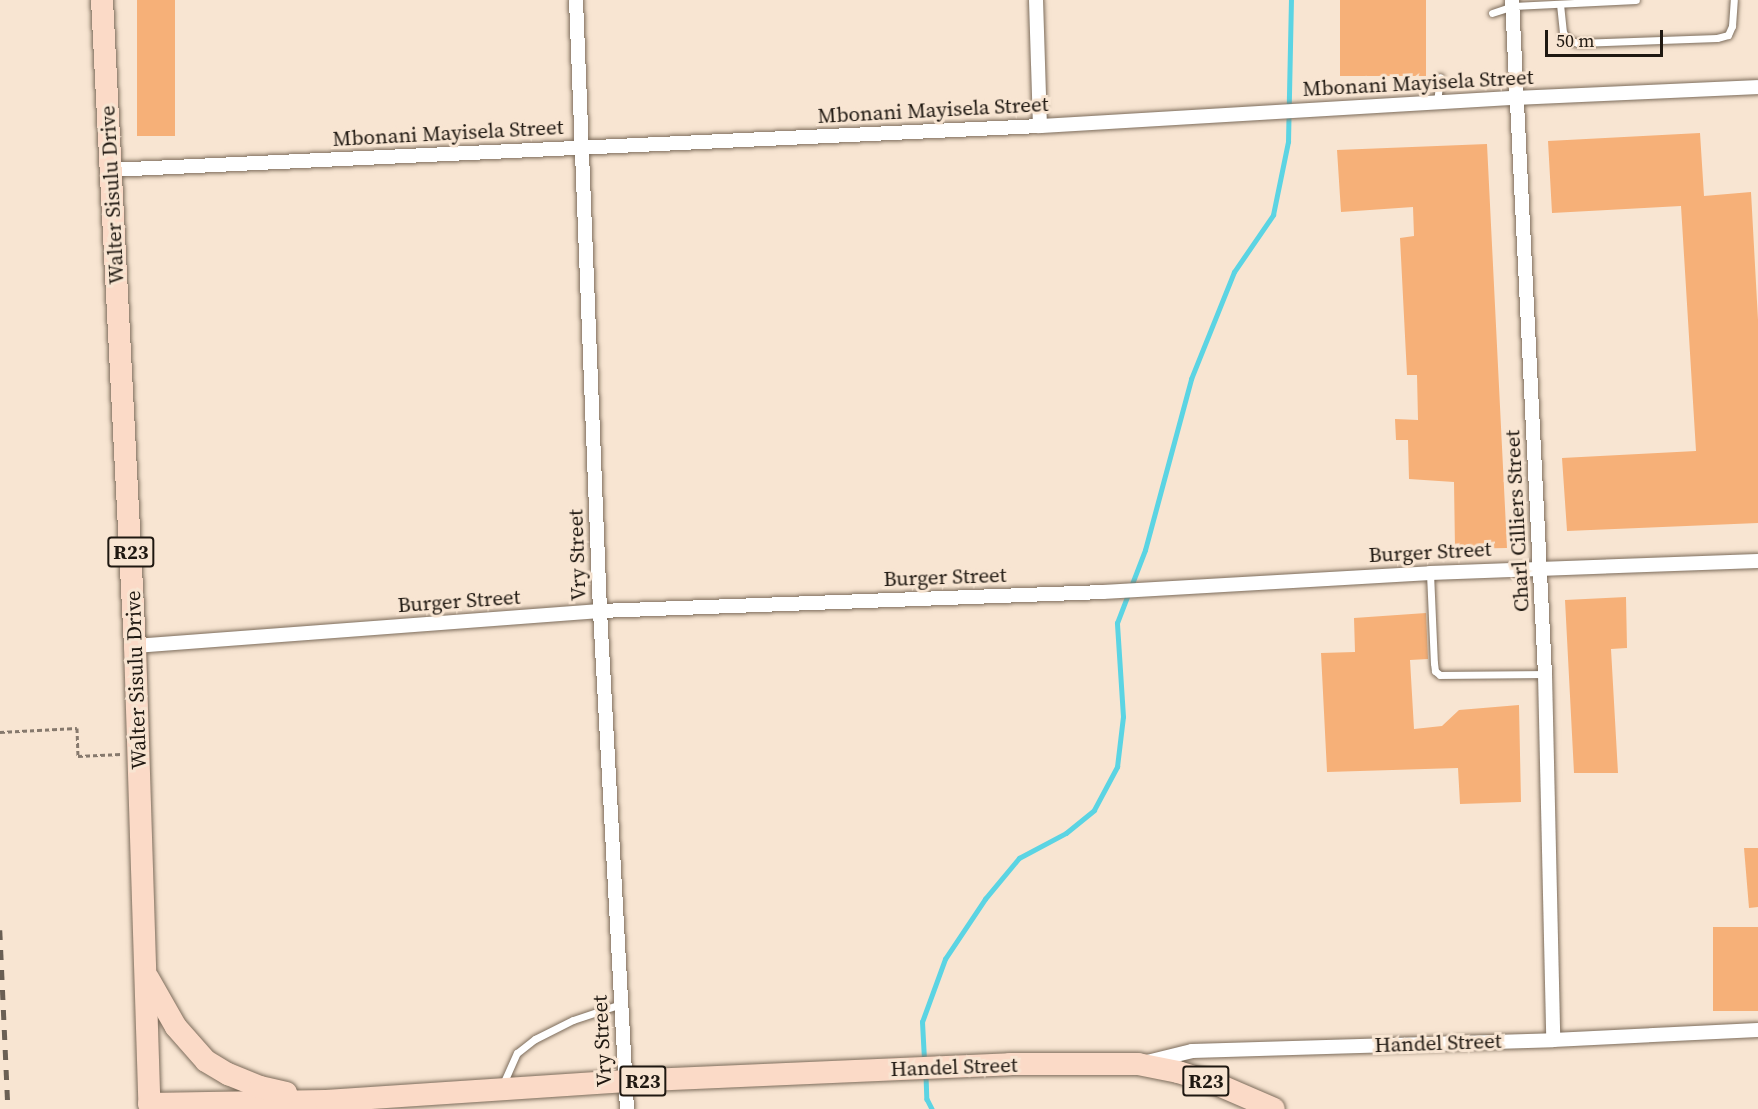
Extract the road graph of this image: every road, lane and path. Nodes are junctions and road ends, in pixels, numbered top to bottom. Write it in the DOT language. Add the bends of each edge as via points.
graph roads {
  1 [pos="102,0"];
  2 [pos="576,0"];
  3 [pos="1036,0"];
  4 [pos="1636,0"];
  5 [pos="1734,0"];
  6 [pos="1512,3"];
  7 [pos="1560,4"];
  8 [pos="1492,13"];
  9 [pos="1440,77"];
  10 [pos="1758,87"];
  11 [pos="1516,98"];
  12 [pos="1437,102"];
  13 [pos="1040,126"];
  14 [pos="582,147"];
  15 [pos="110,170"];
  16 [pos="1758,561"];
  17 [pos="1540,567"];
  18 [pos="1430,573"];
  19 [pos="600,611"];
  20 [pos="135,646"];
  21 [pos="1545,674"];
  22 [pos="0,732"];
  23 [pos="110,754"];
  24 [pos="145,971"];
  25 [pos="621,1004"];
  26 [pos="1758,1030"];
  27 [pos="1553,1040"];
  28 [pos="1138,1064"];
  29 [pos="626,1081"];
  30 [pos="502,1090"];
  31 [pos="326,1101"];
  32 [pos="150,1107"];
  33 [pos="1272,1108"];
  34 [pos="627,1109"];
  1 -- 15 [label="main road, Walter Sisulu Drive / R23"];
  2 -- 14 [label="street, Vry Street"];
  3 -- 13 [label="street"];
  4 -- 7 [label="lane"];
  5 -- 7 [label="lane" via="1728,35 1578,43 1568,40 1563,32"];
  6 -- 7 [label="lane"];
  6 -- 8 [label="lane"];
  6 -- 11 [label="street, Charl Cilliers Street"];
  9 -- 12 [label="lane"];
  10 -- 11 [label="street, Mbonani Mayisela Street"];
  11 -- 12 [label="street, Mbonani Mayisela Street"];
  11 -- 17 [label="street, Charl Cilliers Street"];
  12 -- 13 [label="street, Mbonani Mayisela Street"];
  13 -- 14 [label="street, Mbonani Mayisela Street"];
  14 -- 15 [label="street, Mbonani Mayisela Street"];
  14 -- 19 [label="street, Vry Street"];
  15 -- 20 [label="main road, Walter Sisulu Drive / R23"];
  16 -- 17 [label="street, Burger Street"];
  17 -- 18 [label="street, Burger Street"];
  17 -- 21 [label="street, Charl Cilliers Street"];
  18 -- 19 [label="street, Burger Street" via="1103,592"];
  18 -- 21 [label="lane" via="1435,671 1440,675"];
  19 -- 20 [label="street, Burger Street"];
  19 -- 25 [label="street, Vry Street"];
  20 -- 24 [label="main road, Walter Sisulu Drive / R23"];
  21 -- 27 [label="street, Charl Cilliers Street"];
  22 -- 23 [label="path" via="77,728 78,756"];
  24 -- 31 [label="main road" via="176,1027 206,1061 260,1088"];
  24 -- 32 [label="main road, Walter Sisulu Drive / R23"];
  25 -- 29 [label="street, Vry Street"];
  25 -- 30 [label="lane" via="573,1020 517,1053"];
  26 -- 27 [label="street, Handel Street"];
  27 -- 28 [label="street, Handel Street" via="1192,1051"];
  28 -- 29 [label="main road, Handel Street / R23" via="1010,1064"];
  28 -- 33 [label="main road, R23" via="1214,1083"];
  29 -- 30 [label="main road, Handel Street / R23"];
  29 -- 34 [label="street, Vry Street"];
  30 -- 31 [label="main road, Handel Street / R23"];
  31 -- 32 [label="main road, Handel Street / R23"];
}
